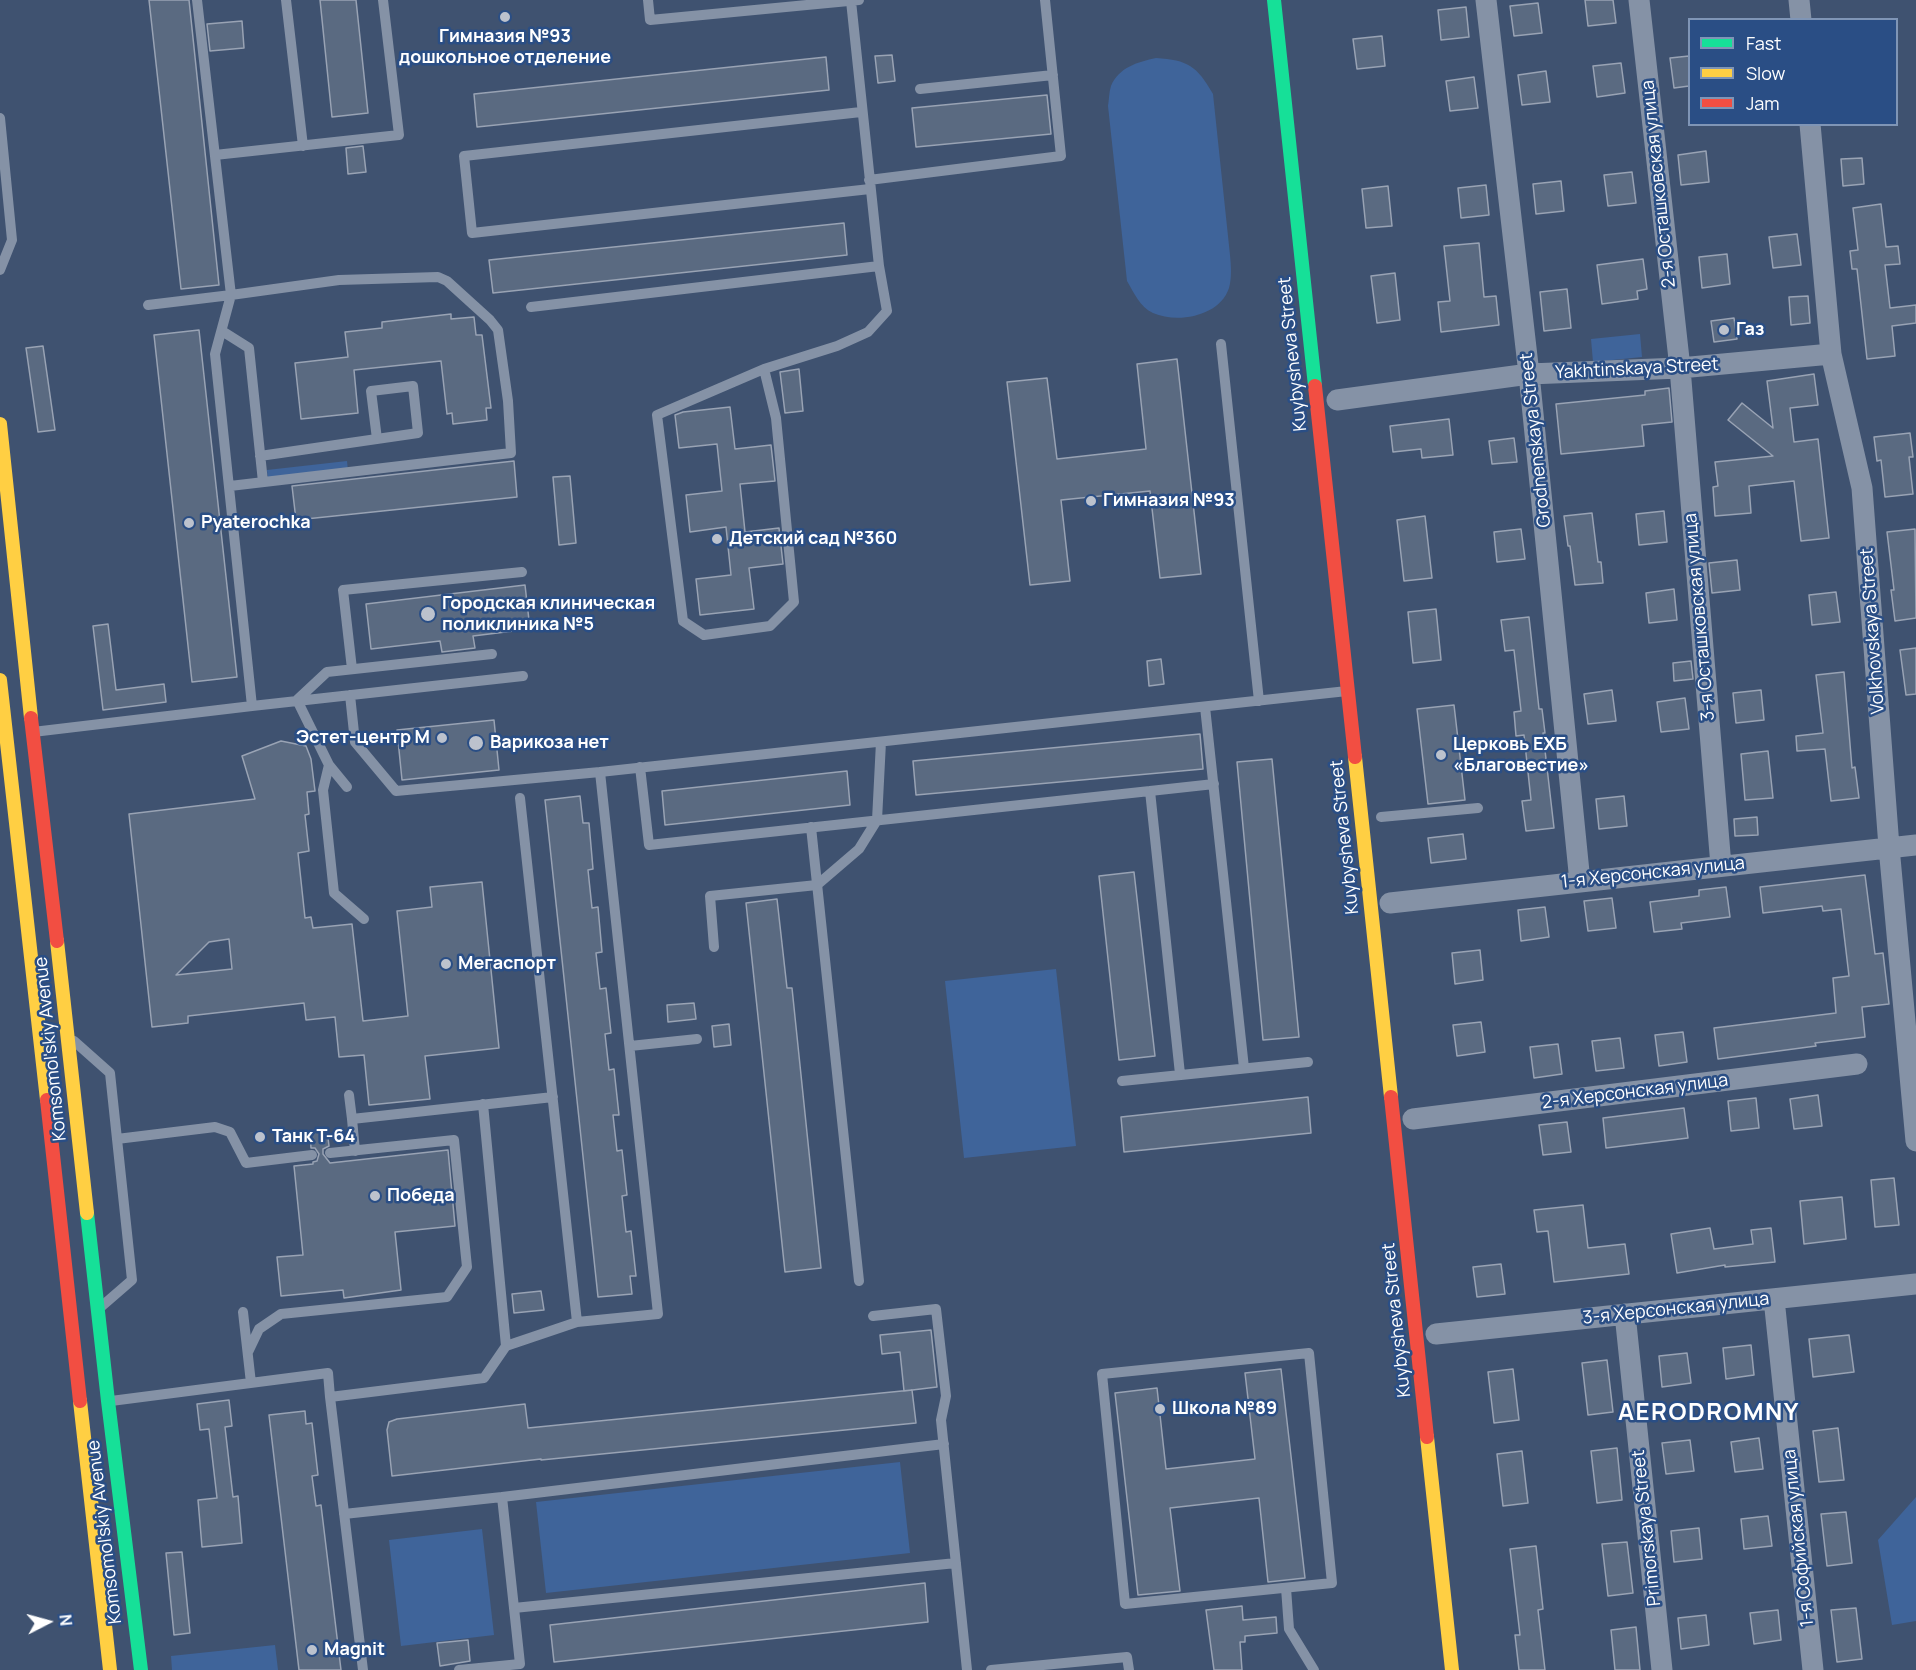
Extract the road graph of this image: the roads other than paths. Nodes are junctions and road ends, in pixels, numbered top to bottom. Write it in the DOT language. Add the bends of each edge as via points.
graph roads {
  1 [pos="197,0"];
  2 [pos="286,0"];
  3 [pos="383,0"];
  4 [pos="648,0"];
  5 [pos="1045,0"];
  6 [pos="1274,0"];
  7 [pos="1486,0"];
  8 [pos="1639,0"];
  9 [pos="1799,0"];
  10 [pos="855,1"];
  11 [pos="1801,18"];
  12 [pos="1053,75"];
  13 [pos="920,89"];
  14 [pos="861,112"];
  15 [pos="0,118"];
  16 [pos="1810,126"];
  17 [pos="303,146"];
  18 [pos="215,155"];
  19 [pos="870,185"];
  20 [pos="879,266"];
  21 [pos="0,270"];
  22 [pos="231,296"];
  23 [pos="148,305"];
  24 [pos="531,307"];
  25 [pos="222,331"];
  26 [pos="1221,344"];
  27 [pos="1831,354"];
  28 [pos="1680,368"];
  29 [pos="764,369"];
  30 [pos="1529,374"];
  31 [pos="1332,400"];
  32 [pos="0,424"];
  33 [pos="377,439"];
  34 [pos="261,456"];
  35 [pos="263,482"];
  36 [pos="230,486"];
  37 [pos="522,572"];
  38 [pos="492,654"];
  39 [pos="352,669"];
  40 [pos="523,676"];
  41 [pos="0,680"];
  42 [pos="1353,691"];
  43 [pos="350,695"];
  44 [pos="297,700"];
  45 [pos="1259,701"];
  46 [pos="252,706"];
  47 [pos="1205,707"];
  48 [pos="32,732"];
  49 [pos="881,742"];
  50 [pos="329,765"];
  51 [pos="640,767"];
  52 [pos="600,771"];
  53 [pos="1214,784"];
  54 [pos="347,787"];
  55 [pos="1150,791"];
  56 [pos="520,798"];
  57 [pos="7,808"];
  58 [pos="1478,808"];
  59 [pos="1381,817"];
  60 [pos="877,820"];
  61 [pos="810,827"];
  62 [pos="1916,845"];
  63 [pos="1889,847"];
  64 [pos="1721,866"];
  65 [pos="1580,882"];
  66 [pos="817,885"];
  67 [pos="1385,903"];
  68 [pos="364,919"];
  69 [pos="714,947"];
  70 [pos="68,1035"];
  71 [pos="698,1039"];
  72 [pos="630,1046"];
  73 [pos="1308,1062"];
  74 [pos="1857,1065"];
  75 [pos="1244,1068"];
  76 [pos="1180,1074"];
  77 [pos="1122,1081"];
  78 [pos="349,1095"];
  79 [pos="553,1097"];
  80 [pos="483,1104"];
  81 [pos="352,1119"];
  82 [pos="1408,1120"];
  83 [pos="205,1128"];
  84 [pos="117,1138"];
  85 [pos="207,1140"];
  86 [pos="1916,1141"];
  87 [pos="355,1151"];
  88 [pos="330,1154"];
  89 [pos="312,1155"];
  90 [pos="859,1281"];
  91 [pos="1916,1284"];
  92 [pos="1774,1299"];
  93 [pos="97,1310"];
  94 [pos="243,1312"];
  95 [pos="1625,1314"];
  96 [pos="873,1316"];
  97 [pos="577,1322"];
  98 [pos="1431,1333"];
  99 [pos="506,1346"];
  100 [pos="248,1352"];
  101 [pos="251,1383"];
  102 [pos="330,1397"];
  103 [pos="108,1401"];
  104 [pos="944,1444"];
  105 [pos="502,1497"];
  106 [pos="344,1514"];
  107 [pos="98,1563"];
  108 [pos="956,1563"];
  109 [pos="1286,1588"];
  110 [pos="514,1608"];
  111 [pos="134,1626"];
  112 [pos="521,1667"];
  113 [pos="110,1670"];
  114 [pos="141,1670"];
  115 [pos="363,1670"];
  116 [pos="459,1670"];
  117 [pos="967,1670"];
  118 [pos="991,1670"];
  119 [pos="1129,1670"];
  120 [pos="1314,1670"];
  121 [pos="1452,1670"];
  122 [pos="1662,1670"];
  123 [pos="1813,1670"];
  1 -- 18 [label="lane"];
  2 -- 17 [label="lane"];
  3 -- 17 [label="lane" via="399,135"];
  4 -- 10 [label="lane" via="650,20"];
  5 -- 12 [label="lane"];
  6 -- 31 [label="main road, Kuybysheva Street"];
  7 -- 30 [label="street, Grodnenskaya Street"];
  8 -- 28 [label="street, 2-я Осташковская улица"];
  9 -- 11 [label="street"];
  10 -- 14 [label="lane"];
  12 -- 13 [label="lane"];
  12 -- 19 [label="lane" via="1061,156"];
  14 -- 19 [label="lane"];
  14 -- 19 [label="lane" via="464,156 472,233"];
  15 -- 21 [label="lane" via="12,240"];
  16 -- 27 [label="street, Volkhovskaya Street"];
  17 -- 18 [label="lane"];
  18 -- 22 [label="lane"];
  19 -- 20 [label="lane"];
  20 -- 24 [label="lane"];
  20 -- 29 [label="lane" via="887,311 868,332"];
  22 -- 23 [label="lane"];
  22 -- 25 [label="lane"];
  22 -- 35 [label="lane" via="339,280 438,278 447,281 490,320 498,330 501,345 511,453"];
  25 -- 34 [label="lane" via="249,348"];
  25 -- 36 [label="lane" via="215,354"];
  26 -- 45 [label="lane"];
  27 -- 28 [label="street, Yakhtinskaya Street"];
  27 -- 63 [label="street, Volkhovskaya Street" via="1862,488"];
  28 -- 30 [label="street, Yakhtinskaya Street"];
  28 -- 64 [label="street, 3-я Осташковская улица"];
  29 -- 29 [label="lane" via="657,415 683,621 704,635 770,626 794,602 776,418"];
  30 -- 31 [label="street, Yakhtinskaya Street"];
  30 -- 65 [label="street, Grodnenskaya Street"];
  31 -- 42 [label="main road, Kuybysheva Street"];
  32 -- 48 [label="main road, Komsomol'skiy Avenue"];
  33 -- 33 [label="lane" via="418,434 413,386 371,391"];
  33 -- 34 [label="lane"];
  34 -- 35 [label="lane"];
  35 -- 36 [label="lane"];
  36 -- 46 [label="lane"];
  37 -- 39 [label="lane" via="343,590"];
  38 -- 39 [label="lane"];
  39 -- 44 [label="lane" via="327,672"];
  40 -- 43 [label="lane"];
  41 -- 57 [label="main road, Komsomol'skiy Avenue"];
  42 -- 45 [label="lane"];
  42 -- 67 [label="main road, Kuybysheva Street"];
  43 -- 44 [label="lane"];
  43 -- 52 [label="lane" via="355,742 396,791"];
  44 -- 46 [label="lane"];
  44 -- 50 [label="lane"];
  45 -- 47 [label="lane"];
  46 -- 48 [label="lane"];
  47 -- 49 [label="lane"];
  47 -- 53 [label="lane"];
  48 -- 70 [label="main road, Komsomol'skiy Avenue"];
  49 -- 51 [label="lane"];
  49 -- 60 [label="lane"];
  50 -- 54 [label="lane"];
  50 -- 68 [label="lane" via="323,790 334,892"];
  51 -- 52 [label="lane"];
  51 -- 61 [label="lane" via="649,845"];
  52 -- 72 [label="lane"];
  53 -- 55 [label="lane"];
  53 -- 75 [label="lane"];
  55 -- 60 [label="lane"];
  55 -- 76 [label="lane"];
  56 -- 79 [label="lane"];
  57 -- 107 [label="main road, Komsomol'skiy Avenue"];
  58 -- 59 [label="lane"];
  60 -- 61 [label="lane"];
  60 -- 66 [label="lane" via="859,849"];
  61 -- 66 [label="lane"];
  62 -- 63 [label="street, 1-я Херсонская улица"];
  63 -- 64 [label="street, 1-я Херсонская улица"];
  63 -- 86 [label="street, Volkhovskaya Street"];
  64 -- 65 [label="street, 1-я Херсонская улица"];
  65 -- 67 [label="street, 1-я Херсонская улица"];
  66 -- 69 [label="lane" via="710,896"];
  66 -- 90 [label="lane"];
  67 -- 82 [label="main road, Kuybysheva Street"];
  70 -- 84 [label="lane" via="110,1073"];
  70 -- 93 [label="main road, Komsomol'skiy Avenue"];
  71 -- 72 [label="lane"];
  72 -- 97 [label="lane" via="658,1314"];
  73 -- 75 [label="lane"];
  74 -- 82 [label="street, 2-я Херсонская улица"];
  75 -- 76 [label="lane"];
  76 -- 77 [label="lane"];
  78 -- 81 [label="lane"];
  79 -- 80 [label="lane"];
  79 -- 97 [label="lane"];
  80 -- 81 [label="lane"];
  80 -- 99 [label="lane"];
  81 -- 87 [label="lane"];
  82 -- 98 [label="main road, Kuybysheva Street"];
  83 -- 84 [label="lane"];
  83 -- 85 [label="lane"];
  83 -- 89 [label="lane" via="230,1132 246,1163"];
  84 -- 93 [label="lane" via="132,1280"];
  87 -- 88 [label="lane"];
  87 -- 100 [label="lane" via="453,1140 467,1267 447,1297 281,1314 259,1329"];
  91 -- 92 [label="street, 3-я Херсонская улица"];
  92 -- 95 [label="street, 3-я Херсонская улица"];
  92 -- 123 [label="street, 1-я Софийская улица"];
  93 -- 103 [label="main road, Komsomol'skiy Avenue"];
  94 -- 100 [label="lane"];
  95 -- 98 [label="street, 3-я Херсонская улица"];
  95 -- 122 [label="street, Primorskaya Street"];
  96 -- 104 [label="lane" via="936,1309 945,1396 941,1420"];
  97 -- 99 [label="lane"];
  98 -- 121 [label="main road, Kuybysheva Street"];
  99 -- 102 [label="lane" via="484,1378"];
  100 -- 101 [label="lane"];
  101 -- 102 [label="lane" via="328,1373"];
  101 -- 103 [label="lane"];
  102 -- 106 [label="lane"];
  103 -- 111 [label="main road, Komsomol'skiy Avenue"];
  104 -- 105 [label="lane"];
  104 -- 108 [label="lane"];
  105 -- 106 [label="lane"];
  105 -- 110 [label="lane"];
  106 -- 115 [label="lane"];
  107 -- 111 [label="main road" via="110,1597 117,1640 128,1642"];
  107 -- 113 [label="main road, Komsomol'skiy Avenue"];
  108 -- 110 [label="lane"];
  108 -- 117 [label="lane"];
  109 -- 109 [label="lane" via="1332,1584 1310,1353 1102,1374 1125,1604"];
  109 -- 120 [label="lane" via="1289,1629"];
  110 -- 112 [label="lane"];
  111 -- 114 [label="main road, Komsomol'skiy Avenue"];
  112 -- 116 [label="lane"];
  118 -- 119 [label="lane" via="1127,1657"];
}
